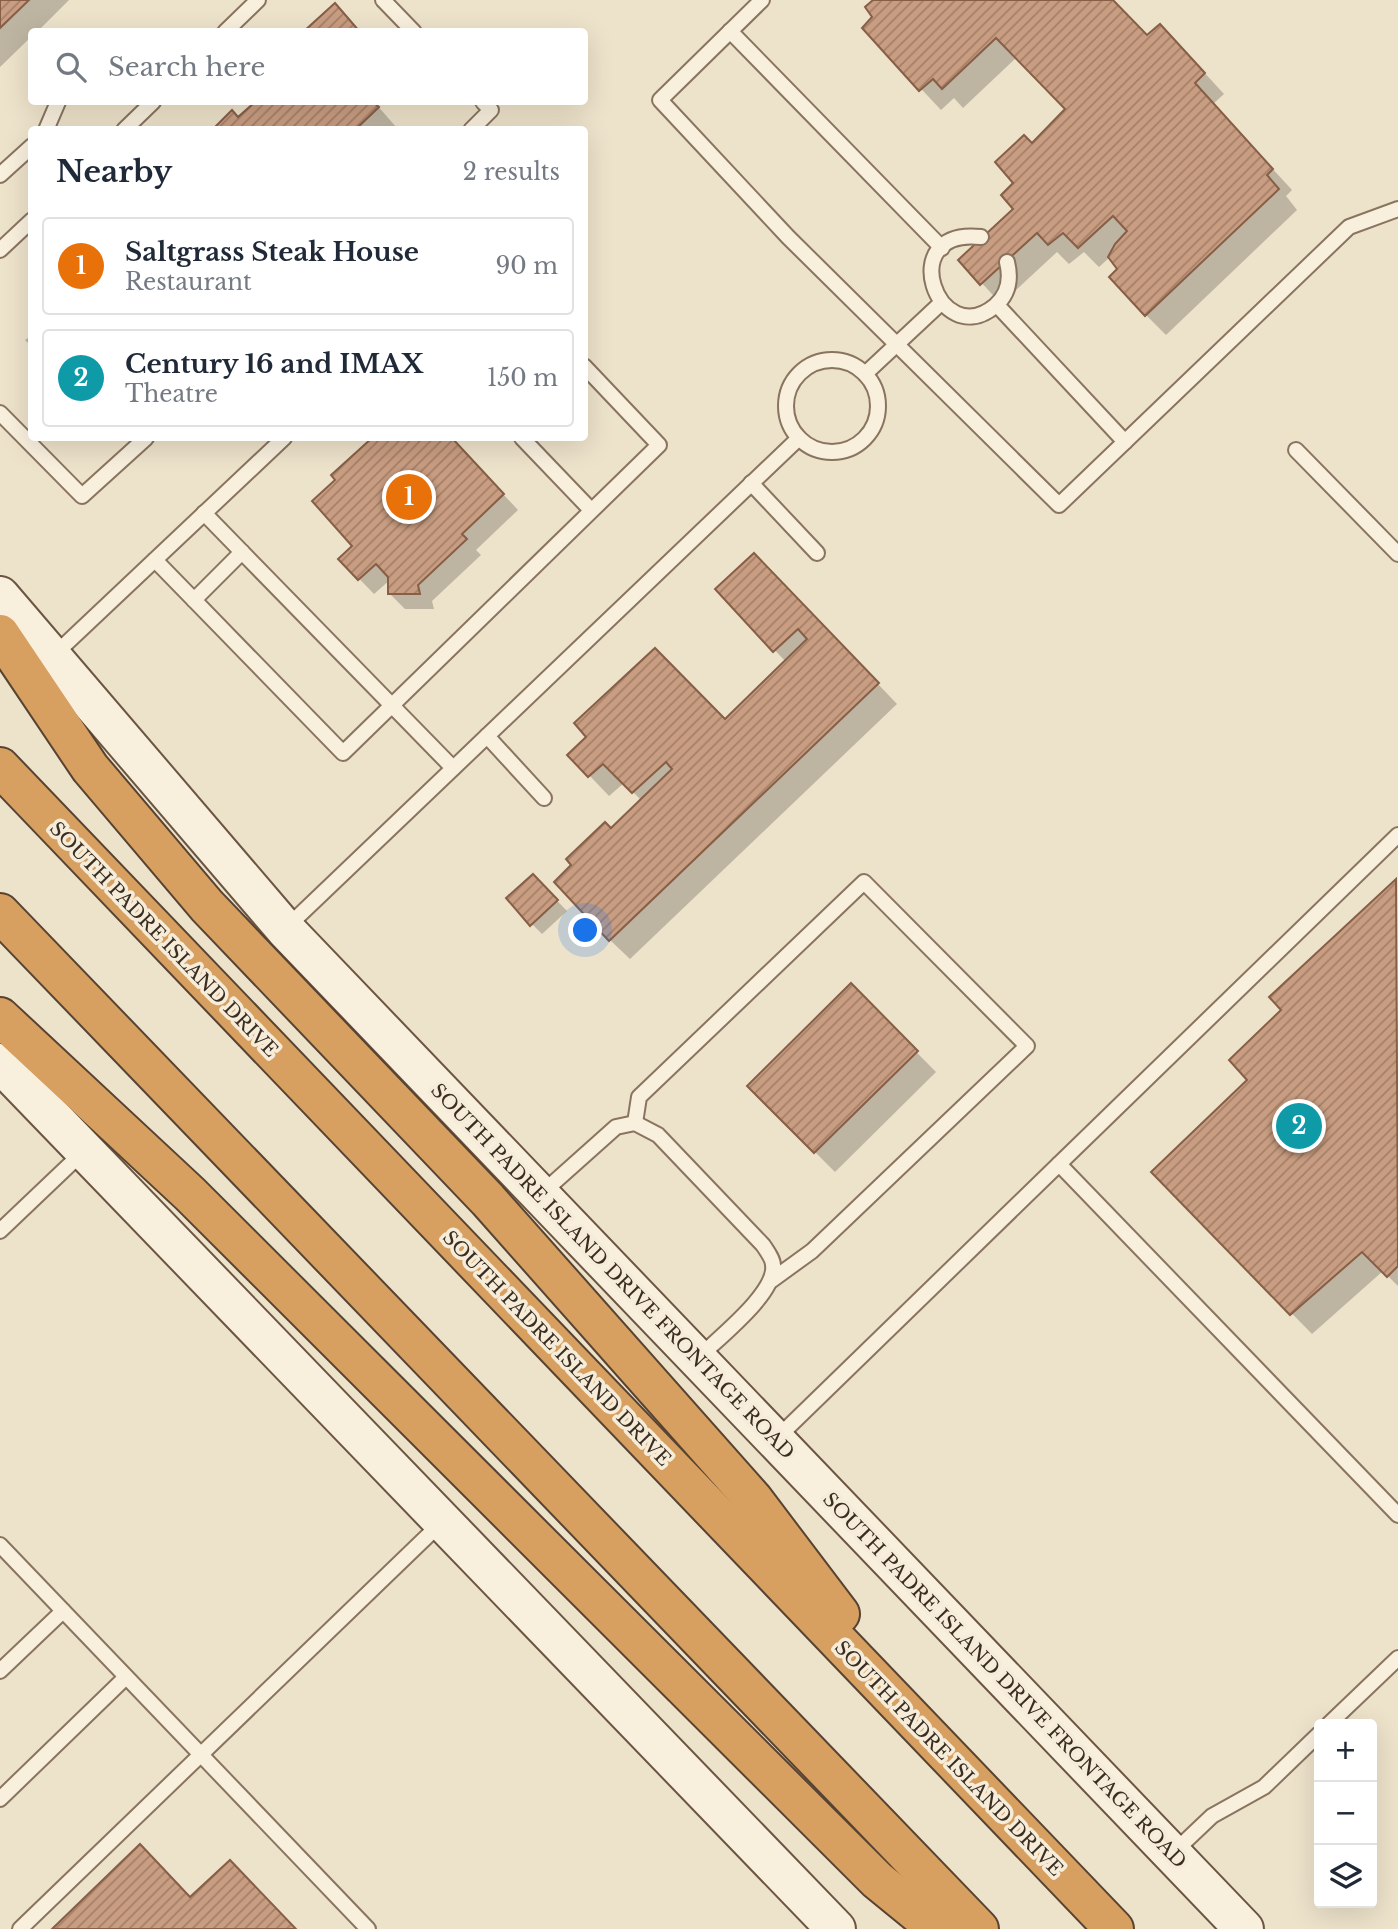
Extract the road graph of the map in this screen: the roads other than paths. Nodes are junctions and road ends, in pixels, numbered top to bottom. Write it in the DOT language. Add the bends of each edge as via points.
graph roads {
  1 [pos="258,0"];
  2 [pos="383,0"];
  3 [pos="762,0"];
  4 [pos="229,28"];
  5 [pos="410,28"];
  6 [pos="730,31"];
  7 [pos="57,105"];
  8 [pos="150,105"];
  9 [pos="486,105"];
  10 [pos="48,126"];
  11 [pos="128,126"];
  12 [pos="475,126"];
  13 [pos="28,150"];
  14 [pos="0,175"];
  15 [pos="1398,209"];
  16 [pos="28,224"];
  17 [pos="981,237"];
  18 [pos="942,248"];
  19 [pos="0,250"];
  20 [pos="1007,262"];
  21 [pos="941,303"];
  22 [pos="997,305"];
  23 [pos="897,344"];
  24 [pos="588,370"];
  25 [pos="864,374"];
  26 [pos="0,413"];
  27 [pos="799,438"];
  28 [pos="143,441"];
  29 [pos="281,441"];
  30 [pos="525,441"];
  31 [pos="1125,442"];
  32 [pos="1296,450"];
  33 [pos="751,483"];
  34 [pos="592,510"];
  35 [pos="204,513"];
  36 [pos="242,552"];
  37 [pos="817,553"];
  38 [pos="1398,554"];
  39 [pos="155,560"];
  40 [pos="0,596"];
  41 [pos="194,600"];
  42 [pos="0,634"];
  43 [pos="52,657"];
  44 [pos="392,707"];
  45 [pos="487,736"];
  46 [pos="0,767"];
  47 [pos="453,768"];
  48 [pos="544,798"];
  49 [pos="1398,835"];
  50 [pos="0,912"];
  51 [pos="285,929"];
  52 [pos="0,1017"];
  53 [pos="0,1063"];
  54 [pos="635,1123"];
  55 [pos="85,1150"];
  56 [pos="1059,1164"];
  57 [pos="540,1195"];
  58 [pos="0,1231"];
  59 [pos="772,1280"];
  60 [pos="697,1359"];
  61 [pos="775,1440"];
  62 [pos="1398,1516"];
  63 [pos="443,1521"];
  64 [pos="0,1545"];
  65 [pos="63,1611"];
  66 [pos="1398,1658"];
  67 [pos="0,1671"];
  68 [pos="126,1677"];
  69 [pos="1334,1719"];
  70 [pos="1314,1739"];
  71 [pos="200,1755"];
  72 [pos="959,1768"];
  73 [pos="0,1799"];
  74 [pos="1172,1854"];
  75 [pos="20,1929"];
  76 [pos="368,1929"];
  77 [pos="836,1929"];
  78 [pos="937,1929"];
  79 [pos="979,1929"];
  80 [pos="1114,1929"];
  81 [pos="1244,1929"];
  1 -- 4 [label="lane"];
  2 -- 5 [label="lane"];
  3 -- 6 [label="lane"];
  6 -- 18 [label="lane"];
  6 -- 23 [label="lane" via="660,100 788,237"];
  7 -- 10 [label="lane"];
  8 -- 11 [label="lane"];
  9 -- 12 [label="lane" via="491,110"];
  13 -- 14 [label="lane"];
  15 -- 31 [label="lane" via="1349,227"];
  16 -- 19 [label="lane"];
  17 -- 18 [label="lane" via="958,238"];
  18 -- 21 [label="lane" via="930,273"];
  20 -- 22 [label="lane" via="1009,284"];
  21 -- 22 [label="lane" via="964,315 987,312"];
  21 -- 23 [label="lane"];
  22 -- 31 [label="lane"];
  23 -- 25 [label="lane"];
  23 -- 31 [label="lane" via="1059,505"];
  24 -- 34 [label="lane" via="659,445"];
  25 -- 27 [label="lane" via="831,361 800,373 786,404"];
  25 -- 27 [label="lane" via="877,398 878,412 867,436 856,445 830,452 817,450"];
  26 -- 28 [label="lane" via="82,496"];
  27 -- 33 [label="lane"];
  29 -- 35 [label="lane"];
  30 -- 34 [label="lane"];
  32 -- 38 [label="lane"];
  33 -- 37 [label="lane"];
  33 -- 45 [label="lane"];
  34 -- 44 [label="lane"];
  35 -- 36 [label="lane"];
  35 -- 39 [label="lane"];
  36 -- 41 [label="lane"];
  36 -- 44 [label="lane"];
  39 -- 41 [label="lane"];
  39 -- 43 [label="lane"];
  40 -- 43 [label="main road, SOUTH PADRE ISLAND DRIVE FRONTAGE ROAD"];
  41 -- 44 [label="lane" via="343,753"];
  42 -- 72 [label="highway" via="90,768 207,906 488,1200 753,1499"];
  43 -- 51 [label="main road, SOUTH PADRE ISLAND DRIVE FRONTAGE ROAD"];
  44 -- 47 [label="lane"];
  45 -- 47 [label="lane"];
  45 -- 48 [label="lane"];
  46 -- 72 [label="highway, SOUTH PADRE ISLAND DRIVE"];
  47 -- 51 [label="lane"];
  49 -- 56 [label="lane"];
  50 -- 79 [label="highway"];
  51 -- 57 [label="main road, SOUTH PADRE ISLAND DRIVE FRONTAGE ROAD"];
  52 -- 78 [label="highway" via="190,1194 877,1880"];
  53 -- 55 [label="main road"];
  54 -- 57 [label="lane" via="616,1127"];
  54 -- 59 [label="lane" via="658,1135 763,1245 774,1263"];
  54 -- 59 [label="lane" via="639,1097 864,882 1027,1046 812,1251"];
  55 -- 58 [label="lane"];
  55 -- 63 [label="main road"];
  56 -- 61 [label="lane"];
  56 -- 62 [label="lane"];
  57 -- 60 [label="main road, SOUTH PADRE ISLAND DRIVE FRONTAGE ROAD"];
  59 -- 60 [label="lane"];
  60 -- 61 [label="main road, SOUTH PADRE ISLAND DRIVE FRONTAGE ROAD"];
  61 -- 74 [label="main road, SOUTH PADRE ISLAND DRIVE FRONTAGE ROAD"];
  63 -- 71 [label="lane"];
  63 -- 77 [label="main road"];
  64 -- 65 [label="lane"];
  65 -- 67 [label="lane"];
  65 -- 68 [label="lane"];
  66 -- 69 [label="lane"];
  68 -- 71 [label="lane"];
  68 -- 73 [label="lane"];
  70 -- 74 [label="lane" via="1264,1787 1212,1816"];
  71 -- 75 [label="lane"];
  71 -- 76 [label="lane"];
  72 -- 80 [label="highway, SOUTH PADRE ISLAND DRIVE"];
  74 -- 81 [label="main road, SOUTH PADRE ISLAND DRIVE FRONTAGE ROAD"];
}
